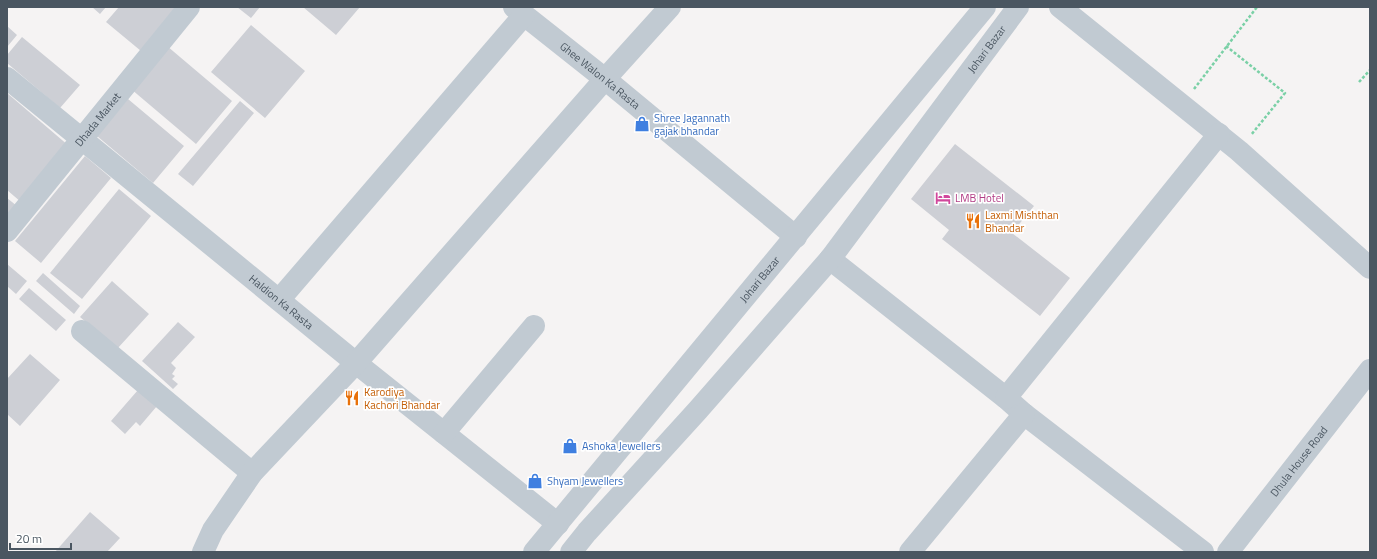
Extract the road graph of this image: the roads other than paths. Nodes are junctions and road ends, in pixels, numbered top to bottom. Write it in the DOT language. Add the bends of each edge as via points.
graph roads {
  1 [pos="189,7"];
  2 [pos="670,7"];
  3 [pos="985,7"];
  4 [pos="1018,7"];
  5 [pos="1060,7"];
  6 [pos="519,11"];
  7 [pos="7,78"];
  8 [pos="605,79"];
  9 [pos="1219,134"];
  10 [pos="81,138"];
  11 [pos="7,231"];
  12 [pos="796,237"];
  13 [pos="830,259"];
  14 [pos="1370,268"];
  15 [pos="279,300"];
  16 [pos="534,326"];
  17 [pos="82,331"];
  18 [pos="356,363"];
  19 [pos="1370,370"];
  20 [pos="1006,398"];
  21 [pos="1024,414"];
  22 [pos="444,434"];
  23 [pos="252,473"];
  24 [pos="558,524"];
  25 [pos="580,549"];
  26 [pos="203,552"];
  27 [pos="534,552"];
  28 [pos="910,552"];
  29 [pos="1204,552"];
  30 [pos="1228,552"];
  1 -- 10 [label="street, Dhada Market"];
  2 -- 8 [label="street"];
  3 -- 12 [label="street, Johari Bazar"];
  4 -- 13 [label="street, Johari Bazar"];
  5 -- 9 [label="street"];
  6 -- 8 [label="street, Ghee Walon Ka Rasta"];
  6 -- 15 [label="street"];
  7 -- 10 [label="street, Haldion Ka Rasta"];
  8 -- 12 [label="street, Ghee Walon Ka Rasta"];
  8 -- 18 [label="street"];
  9 -- 14 [label="street"];
  9 -- 20 [label="street"];
  10 -- 11 [label="street, Dhada Market"];
  10 -- 15 [label="street, Haldion Ka Rasta"];
  12 -- 24 [label="street, Johari Bazar"];
  13 -- 20 [label="street"];
  13 -- 25 [label="street, Johari Bazar"];
  15 -- 18 [label="street, Haldion Ka Rasta"];
  16 -- 22 [label="street"];
  17 -- 23 [label="street"];
  18 -- 22 [label="street, Haldion Ka Rasta"];
  18 -- 23 [label="street"];
  19 -- 30 [label="street, Dhula House Road"];
  20 -- 21 [label="street"];
  21 -- 28 [label="street"];
  21 -- 29 [label="street"];
  22 -- 24 [label="street, Haldion Ka Rasta"];
  23 -- 26 [label="street" via="213,530"];
  24 -- 27 [label="street, Johari Bazar"];
}
